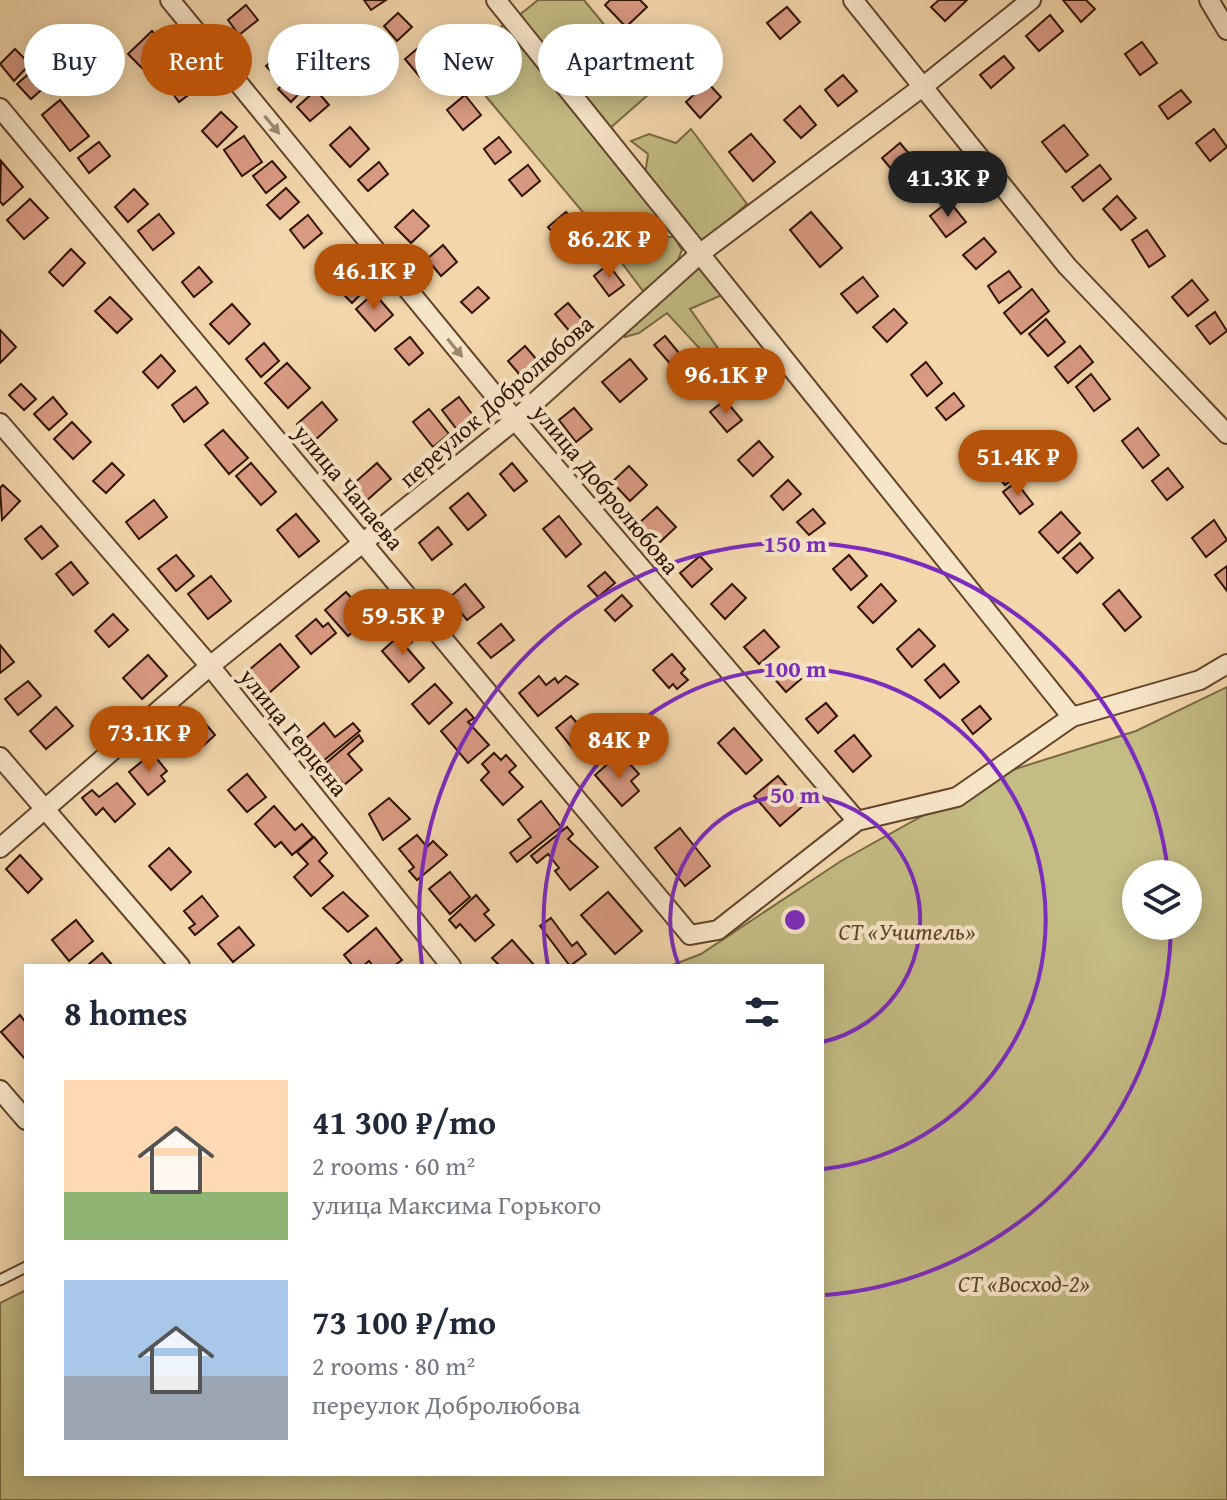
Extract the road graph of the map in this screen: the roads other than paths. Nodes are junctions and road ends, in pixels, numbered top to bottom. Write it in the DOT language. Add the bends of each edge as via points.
graph roads {
  1 [pos="170,0"];
  2 [pos="496,0"];
  3 [pos="853,0"];
  4 [pos="1031,0"];
  5 [pos="1209,0"];
  6 [pos="1227,30"];
  7 [pos="925,85"];
  8 [pos="0,108"];
  9 [pos="702,252"];
  10 [pos="515,420"];
  11 [pos="0,423"];
  12 [pos="1227,434"];
  13 [pos="365,542"];
  14 [pos="1227,664"];
  15 [pos="210,666"];
  16 [pos="1072,717"];
  17 [pos="0,757"];
  18 [pos="45,811"];
  19 [pos="857,821"];
  20 [pos="0,848"];
  21 [pos="178,964"];
  22 [pos="449,964"];
  23 [pos="0,1090"];
  24 [pos="24,1118"];
  25 [pos="24,1268"];
  26 [pos="0,1280"];
  1 -- 10 [label="street, улица Добролюбова, one-way"];
  2 -- 9 [label="street"];
  3 -- 7 [label="street"];
  4 -- 7 [label="street, переулок Добролюбова"];
  5 -- 6 [label="street"];
  7 -- 9 [label="street, переулок Добролюбова"];
  7 -- 12 [label="street" via="1067,266"];
  8 -- 13 [label="street, улица Чапаева"];
  9 -- 10 [label="street, переулок Добролюбова"];
  9 -- 16 [label="street"];
  10 -- 13 [label="street, переулок Добролюбова"];
  10 -- 19 [label="street, улица Добролюбова"];
  11 -- 15 [label="street, улица Герцена"];
  13 -- 15 [label="street, переулок Добролюбова"];
  13 -- 19 [label="street, улица Чапаева" via="690,935 718,930"];
  14 -- 16 [label="street" via="1200,680"];
  15 -- 18 [label="street, переулок Добролюбова"];
  15 -- 22 [label="street, улица Герцена"];
  16 -- 19 [label="street" via="957,797"];
  17 -- 18 [label="street"];
  18 -- 20 [label="street, переулок Добролюбова"];
  18 -- 21 [label="street"];
  23 -- 24 [label="street"];
  25 -- 26 [label="lane"];
}
